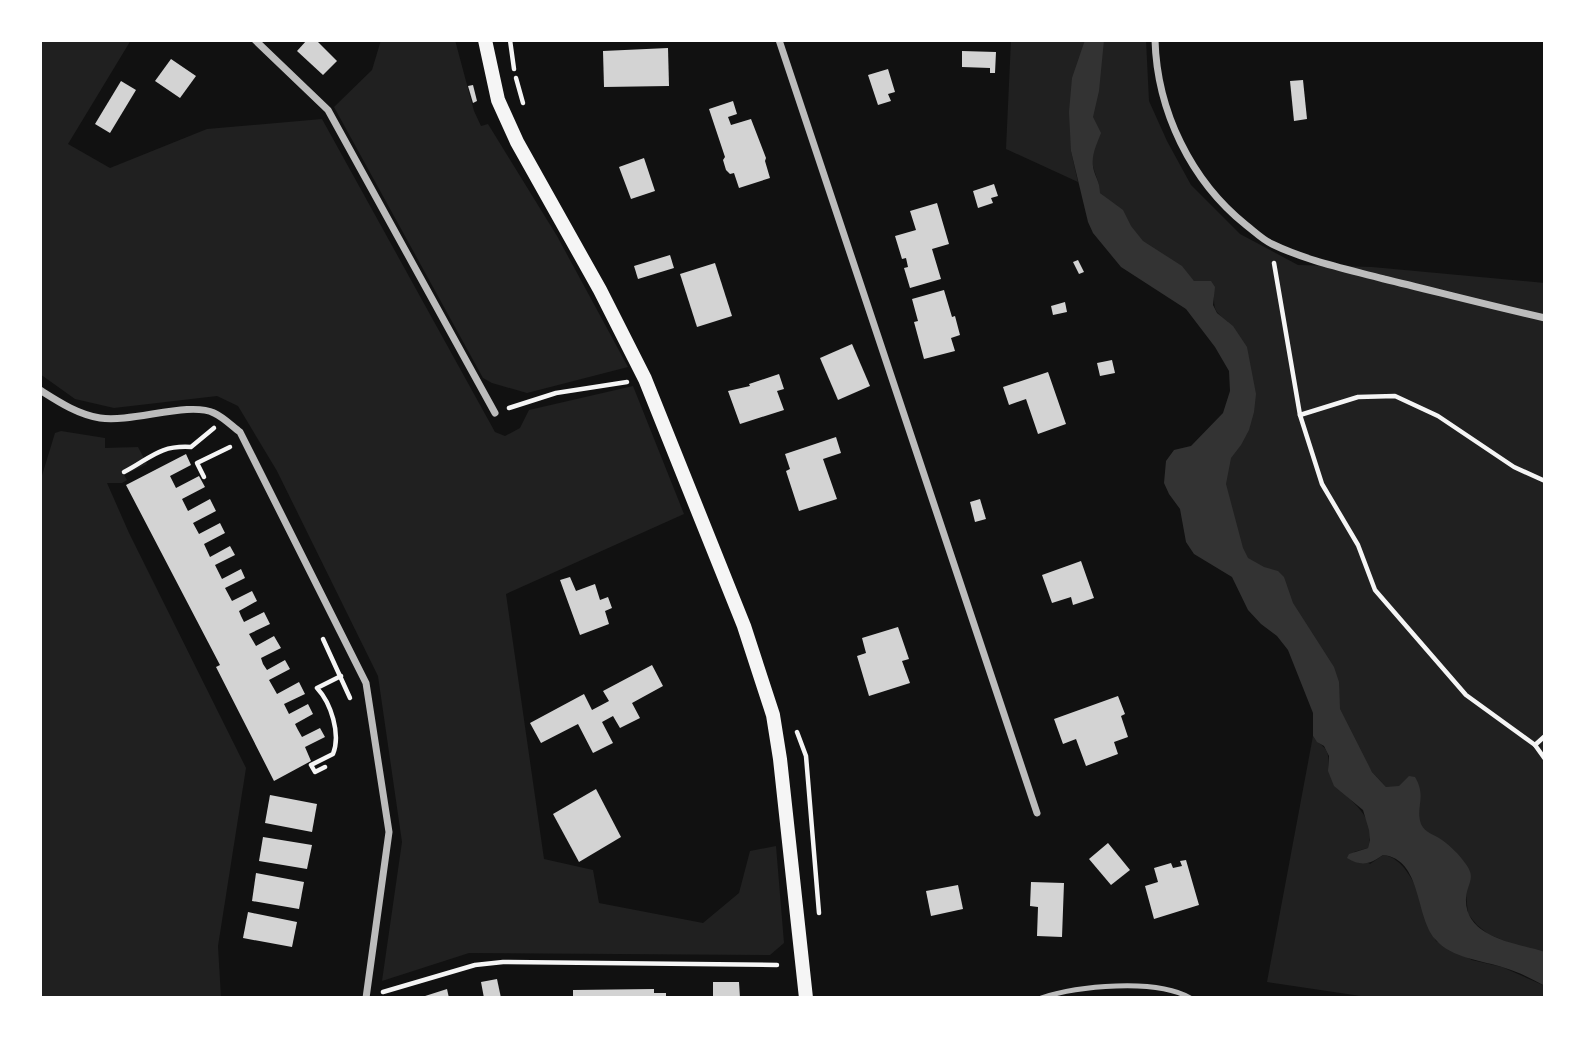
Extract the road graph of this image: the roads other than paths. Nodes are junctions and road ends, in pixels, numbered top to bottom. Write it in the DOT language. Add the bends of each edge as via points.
graph roads {
  1 [pos="255,40"];
  2 [pos="485,40"];
  3 [pos="779,40"];
  4 [pos="1155,40"];
  5 [pos="1545,318"];
  6 [pos="40,390"];
  7 [pos="495,413"];
  8 [pos="1037,813"];
  9 [pos="1058,992"];
  10 [pos="366,998"];
  11 [pos="806,998"];
  12 [pos="1041,998"];
  13 [pos="1071,998"];
  14 [pos="1190,998"];
  1 -- 7 [label="street" via="328,110"];
  2 -- 11 [label="main road" via="498,100 645,379 744,626 773,715"];
  3 -- 8 [label="street"];
  4 -- 5 [label="street" via="1167,113 1188,158 1227,210 1270,243 1301,256"];
  6 -- 10 [label="street" via="73,411 99,418 128,419 196,408 213,412 240,432 366,683 389,832"];
  9 -- 12 [label="lane"];
  9 -- 13 [label="lane"];
  9 -- 14 [label="lane" via="1114,985 1179,992"];
}
